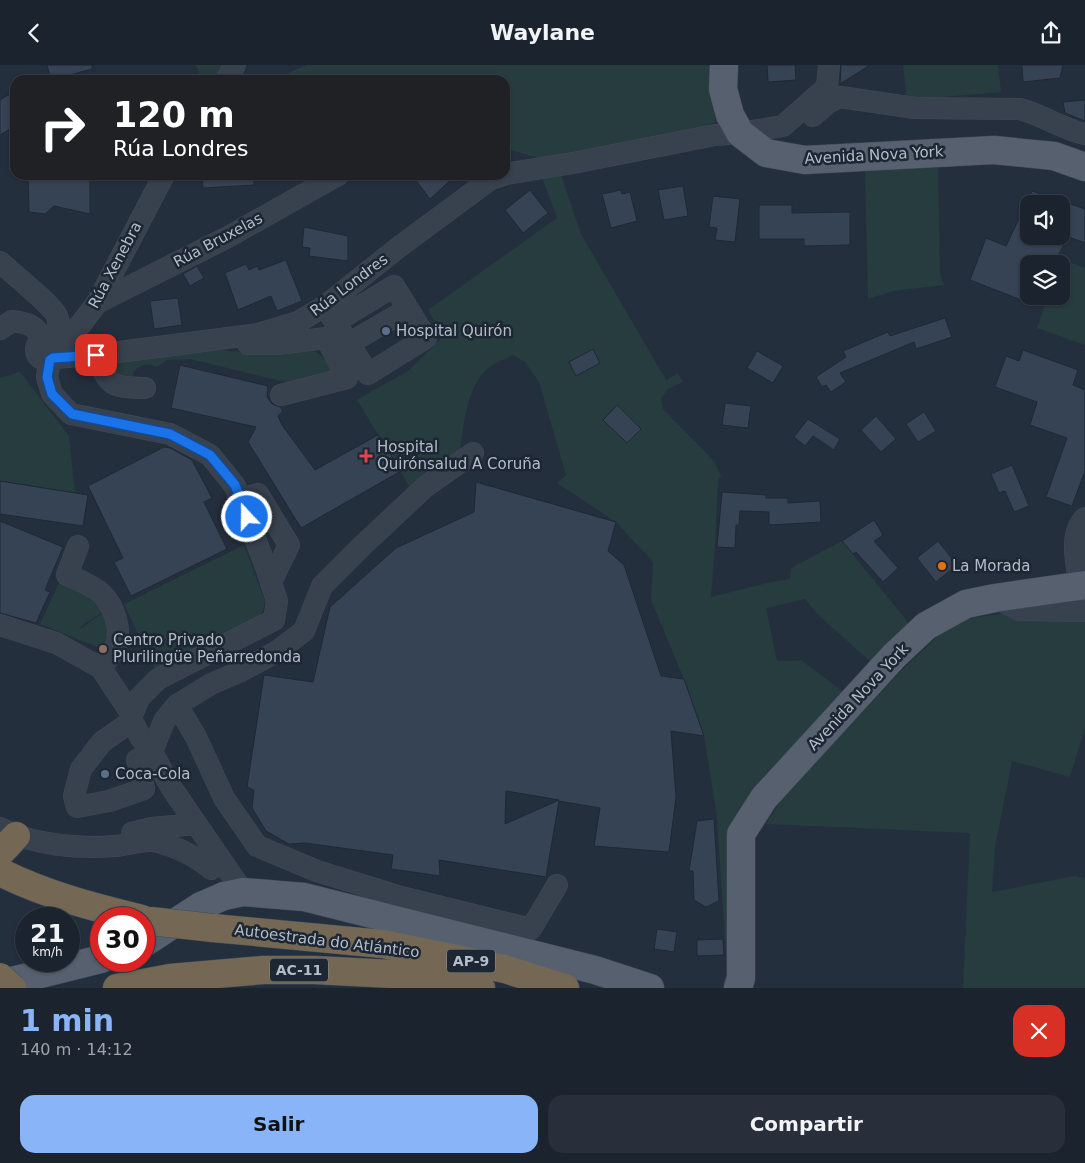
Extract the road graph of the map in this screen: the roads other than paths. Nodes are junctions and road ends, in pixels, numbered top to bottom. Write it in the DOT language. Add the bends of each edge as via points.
graph roads {
  1 [pos="724,65"];
  2 [pos="829,65"];
  3 [pos="1085,134"];
  4 [pos="747,139"];
  5 [pos="510,161"];
  6 [pos="1085,167"];
  7 [pos="528,170"];
  8 [pos="510,174"];
  9 [pos="161,180"];
  10 [pos="329,180"];
  11 [pos="490,180"];
  12 [pos="1,263"];
  13 [pos="96,303"];
  14 [pos="408,309"];
  15 [pos="330,314"];
  16 [pos="0,329"];
  17 [pos="237,337"];
  18 [pos="348,343"];
  19 [pos="50,349"];
  20 [pos="96,355"];
  21 [pos="146,388"];
  22 [pos="281,395"];
  23 [pos="474,453"];
  24 [pos="240,499"];
  25 [pos="1085,519"];
  26 [pos="78,546"];
  27 [pos="271,582"];
  28 [pos="1083,594"];
  29 [pos="0,625"];
  30 [pos="101,668"];
  31 [pos="177,705"];
  32 [pos="132,718"];
  33 [pos="152,752"];
  34 [pos="171,787"];
  35 [pos="196,824"];
  36 [pos="153,834"];
  37 [pos="5,839"];
  38 [pos="211,869"];
  39 [pos="9,877"];
  40 [pos="556,885"];
  41 [pos="243,892"];
  42 [pos="90,907"];
  43 [pos="207,917"];
  44 [pos="742,917"];
  45 [pos="155,924"];
  46 [pos="90,962"];
  47 [pos="0,977"];
  48 [pos="0,986"];
  49 [pos="12,988"];
  50 [pos="117,988"];
  51 [pos="482,988"];
  52 [pos="565,988"];
  53 [pos="650,988"];
  54 [pos="738,988"];
  55 [pos="758,988"];
  1 -- 4 [label="main road" via="723,89 730,115"];
  2 -- 4 [label="street" via="827,87 783,126"];
  3 -- 4 [label="street" via="1070,131 1036,113 1020,109 915,108 840,97 785,138"];
  4 -- 6 [label="main road, Avenida Nova York" via="766,153 804,160 994,150 1054,156"];
  4 -- 7 [label="street, Rúa Londres" via="715,135"];
  5 -- 7 [label="street"];
  7 -- 8 [label="street, Rúa Londres"];
  9 -- 13 [label="street, Rúa Xenebra"];
  10 -- 13 [label="street, Rúa Bruxelas" via="228,237"];
  11 -- 15 [label="street, Rúa Londres" via="422,230"];
  12 -- 19 [label="street" via="50,305 58,317 58,328"];
  13 -- 19 [label="street, Rúa Xenebra" via="81,324"];
  14 -- 15 [label="street" via="394,286"];
  14 -- 18 [label="street"];
  14 -- 18 [label="street" via="426,338 368,374"];
  15 -- 17 [label="street, Rúa Londres"];
  15 -- 18 [label="street"];
  16 -- 19 [label="street" via="12,321 28,323 38,330"];
  17 -- 20 [label="street, Rúa Londres"];
  17 -- 22 [label="street" via="243,345 326,338 347,378"];
  19 -- 20 [label="street, Rúa Londres"];
  19 -- 24 [label="street" via="47,377 52,394 72,414 170,434 210,455 235,485"];
  20 -- 21 [label="street" via="107,380 120,387"];
  23 -- 31 [label="street" via="425,487 322,586 304,631 276,652 211,683"];
  24 -- 27 [label="street"];
  24 -- 27 [label="street" via="258,494 289,545"];
  25 -- 28 [label="street" via="1075,541"];
  26 -- 30 [label="street" via="67,575 100,592 111,605 116,621 116,647"];
  27 -- 32 [label="street" via="277,601 274,620 158,679 139,698"];
  28 -- 44 [label="main road, Avenida Nova York" via="995,598 966,604 926,626 894,656 764,798 741,834"];
  29 -- 30 [label="street" via="56,643"];
  30 -- 32 [label="street"];
  31 -- 33 [label="street" via="164,721"];
  31 -- 40 [label="street" via="224,797 257,846 317,871 401,897 531,929"];
  32 -- 33 [label="street"];
  32 -- 33 [label="street" via="102,742 81,769 74,796 77,807 144,789 138,760"];
  33 -- 34 [label="street"];
  34 -- 35 [label="street"];
  34 -- 36 [label="street" via="173,806 167,821"];
  35 -- 36 [label="street"];
  35 -- 38 [label="street"];
  35 -- 41 [label="street"];
  36 -- 37 [label="street" via="68,845"];
  36 -- 38 [label="street" via="198,858"];
  38 -- 43 [label="street"];
  39 -- 42 [label="highway, Autoestrada do Atlántico / AP-9"];
  41 -- 43 [label="main road" via="224,896"];
  41 -- 53 [label="main road" via="304,897 595,969"];
  43 -- 45 [label="highway, Autoestrada do Atlántico / AP-9, bridge"];
  43 -- 52 [label="highway, Autoestrada do Atlántico / AP-9" via="383,944 505,969"];
  44 -- 54 [label="main road"];
  44 -- 55 [label="main road"];
  46 -- 48 [label="main road"];
  47 -- 49 [label="highway, bridge"];
  50 -- 51 [label="highway, AC-11" via="170,977 314,970 413,975"];
}
